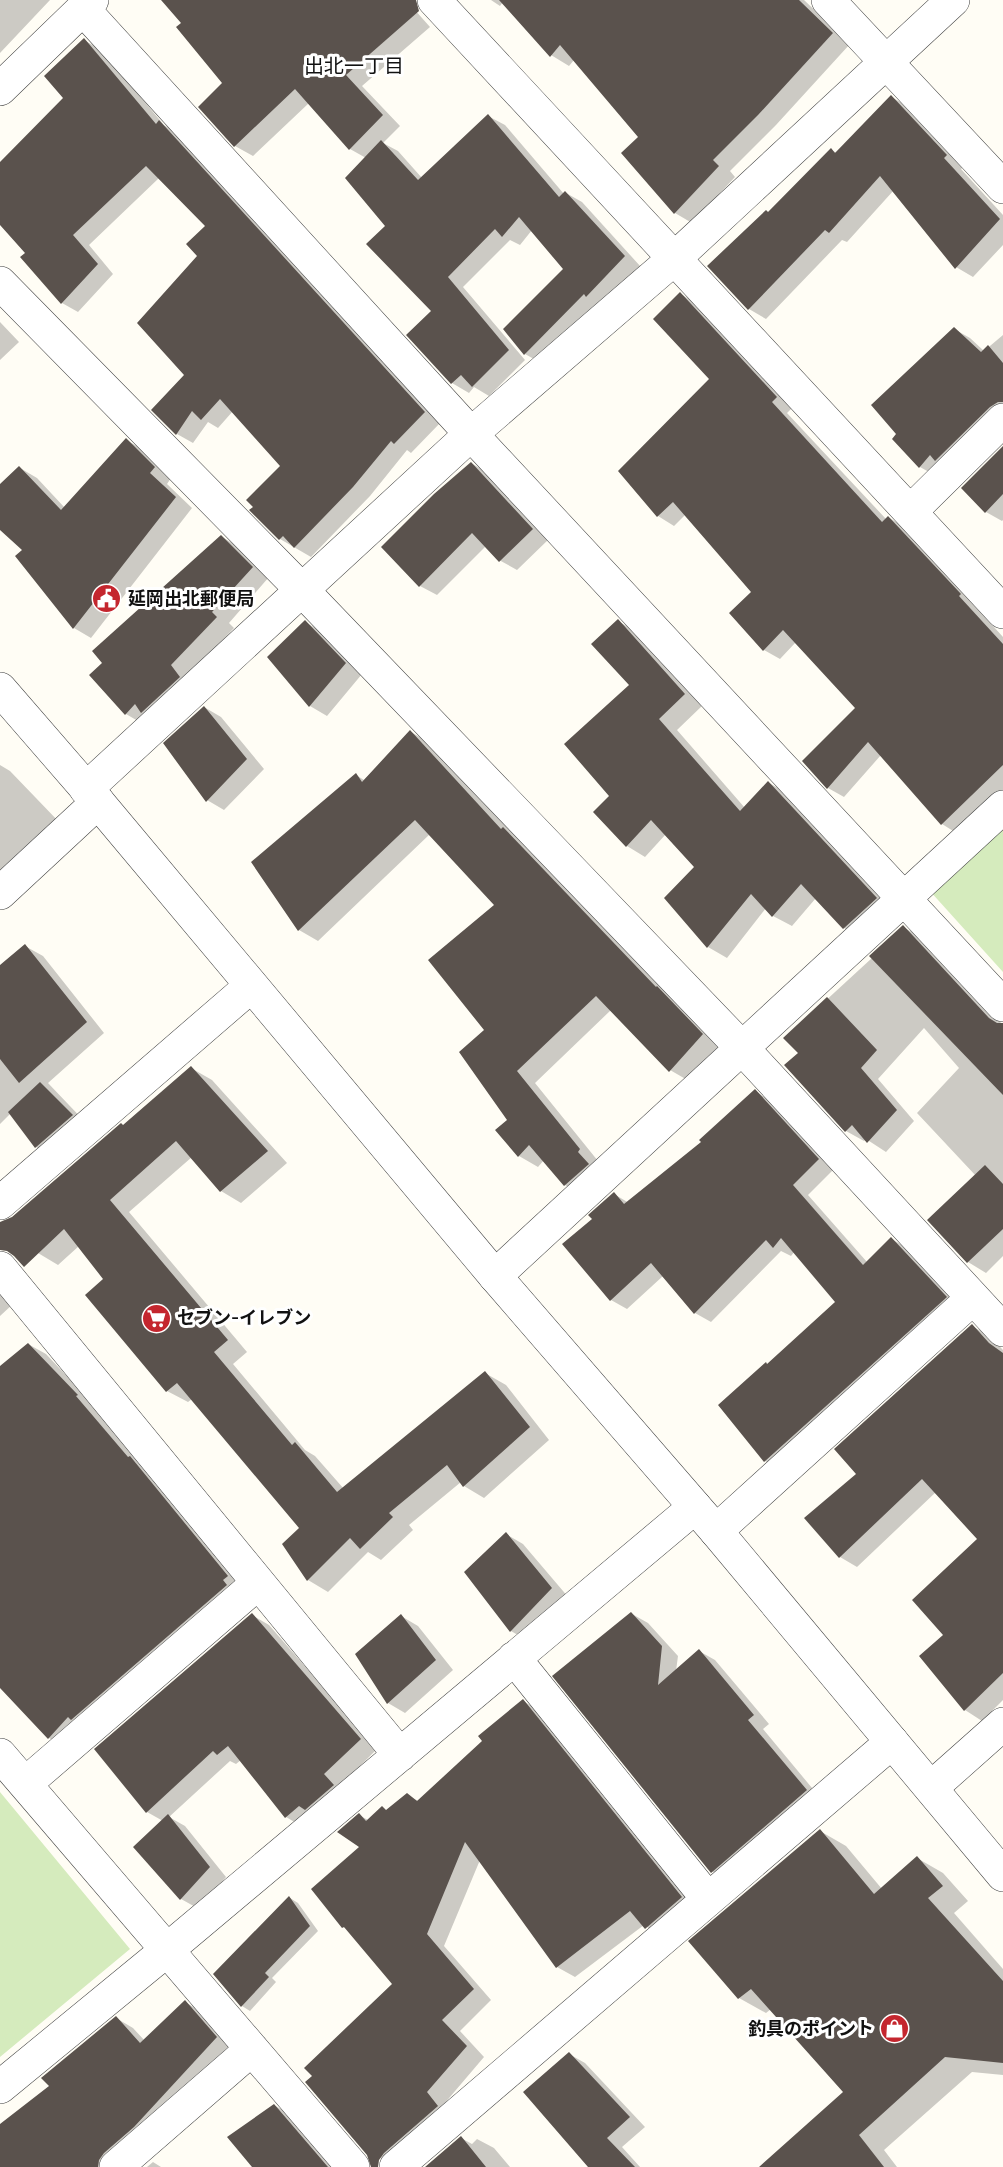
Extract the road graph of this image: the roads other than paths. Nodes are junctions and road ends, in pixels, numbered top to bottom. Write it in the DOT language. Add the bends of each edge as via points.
graph roads {
  1 [pos="434,0"];
  2 [pos="828,0"];
  3 [pos="952,0"];
  4 [pos="87,4"];
  5 [pos="885,61"];
  6 [pos="0,89"];
  7 [pos="1003,187"];
  8 [pos="675,258"];
  9 [pos="0,283"];
  10 [pos="1003,420"];
  11 [pos="471,434"];
  12 [pos="910,512"];
  13 [pos="302,590"];
  14 [pos="1003,612"];
  15 [pos="0,689"];
  16 [pos="92,796"];
  17 [pos="1003,807"];
  18 [pos="0,893"];
  19 [pos="904,898"];
  20 [pos="251,986"];
  21 [pos="1003,1005"];
  22 [pos="742,1048"];
  23 [pos="0,1203"];
  24 [pos="0,1268"];
  25 [pos="495,1276"];
  26 [pos="974,1298"];
  27 [pos="1003,1330"];
  28 [pos="705,1519"];
  29 [pos="258,1583"];
  30 [pos="514,1658"];
  31 [pos="1003,1724"];
  32 [pos="892,1742"];
  33 [pos="0,1755"];
  34 [pos="400,1755"];
  35 [pos="25,1784"];
  36 [pos="931,1788"];
  37 [pos="1003,1875"];
  38 [pos="708,1899"];
  39 [pos="166,1950"];
  40 [pos="252,2049"];
  41 [pos="0,2087"];
  42 [pos="116,2167"];
  43 [pos="353,2167"];
  44 [pos="396,2167"];
  1 -- 8 [label="street"];
  2 -- 5 [label="street"];
  3 -- 5 [label="street"];
  4 -- 6 [label="street"];
  4 -- 11 [label="street"];
  5 -- 7 [label="street"];
  5 -- 8 [label="street"];
  8 -- 11 [label="street"];
  8 -- 12 [label="street"];
  9 -- 13 [label="street"];
  10 -- 12 [label="street"];
  11 -- 13 [label="street"];
  11 -- 19 [label="street"];
  12 -- 14 [label="street"];
  13 -- 16 [label="street"];
  13 -- 22 [label="street"];
  15 -- 16 [label="street"];
  16 -- 18 [label="street"];
  16 -- 20 [label="street"];
  17 -- 19 [label="street"];
  19 -- 21 [label="street"];
  19 -- 22 [label="street"];
  20 -- 23 [label="street"];
  20 -- 25 [label="street"];
  22 -- 25 [label="street"];
  22 -- 26 [label="street"];
  24 -- 29 [label="street"];
  25 -- 28 [label="street"];
  26 -- 27 [label="street"];
  26 -- 28 [label="street"];
  28 -- 30 [label="street"];
  28 -- 32 [label="street"];
  29 -- 34 [label="street"];
  29 -- 35 [label="street"];
  30 -- 34 [label="street"];
  30 -- 38 [label="street"];
  31 -- 36 [label="street"];
  32 -- 36 [label="street"];
  32 -- 38 [label="street"];
  33 -- 35 [label="street"];
  34 -- 39 [label="street"];
  35 -- 39 [label="street"];
  36 -- 37 [label="street"];
  38 -- 44 [label="street"];
  39 -- 40 [label="street"];
  39 -- 41 [label="street"];
  40 -- 42 [label="street"];
  40 -- 43 [label="street"];
}
